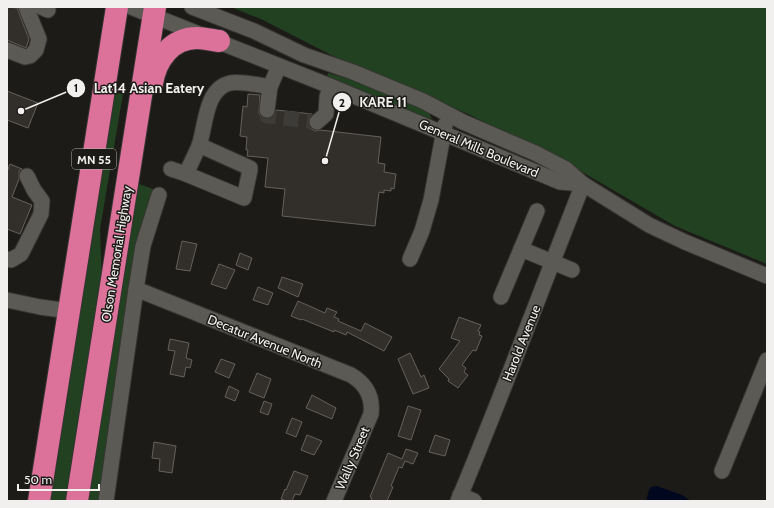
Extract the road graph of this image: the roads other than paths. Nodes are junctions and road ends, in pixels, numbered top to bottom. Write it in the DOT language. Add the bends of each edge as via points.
graph roads {
  1 [pos="26,7"];
  2 [pos="118,7"];
  3 [pos="131,7"];
  4 [pos="192,7"];
  5 [pos="154,11"];
  6 [pos="219,41"];
  7 [pos="7,50"];
  8 [pos="279,66"];
  9 [pos="330,86"];
  10 [pos="270,87"];
  11 [pos="268,110"];
  12 [pos="447,114"];
  13 [pos="317,122"];
  14 [pos="444,133"];
  15 [pos="199,145"];
  16 [pos="171,169"];
  17 [pos="186,174"];
  18 [pos="27,176"];
  19 [pos="583,184"];
  20 [pos="159,195"];
  21 [pos="124,203"];
  22 [pos="537,211"];
  23 [pos="521,249"];
  24 [pos="7,259"];
  25 [pos="410,259"];
  26 [pos="552,262"];
  27 [pos="572,270"];
  28 [pos="767,276"];
  29 [pos="136,290"];
  30 [pos="501,297"];
  31 [pos="8,302"];
  32 [pos="69,311"];
  33 [pos="767,360"];
  34 [pos="371,414"];
  35 [pos="722,471"];
  36 [pos="459,498"];
  37 [pos="40,501"];
  38 [pos="77,501"];
  39 [pos="106,501"];
  40 [pos="334,501"];
  41 [pos="474,501"];
  1 -- 7 [label="street" via="39,39 36,50 25,57"];
  2 -- 32 [label="highway, MN 55"];
  3 -- 5 [label="street, General Mills Boulevard"];
  4 -- 12 [label="street, General Mills Boulevard" via="254,31 304,55 423,101"];
  5 -- 6 [label="street, General Mills Boulevard"];
  5 -- 21 [label="highway, Olson Memorial Highway / MN 55"];
  6 -- 8 [label="street, General Mills Boulevard"];
  6 -- 21 [label="highway" via="196,38 186,40 169,48 160,59 153,76 141,157"];
  8 -- 9 [label="street, General Mills Boulevard"];
  8 -- 10 [label="street"];
  9 -- 13 [label="street" via="326,114"];
  9 -- 14 [label="street, General Mills Boulevard"];
  10 -- 11 [label="street"];
  10 -- 15 [label="street" via="235,82 218,89 210,104"];
  12 -- 14 [label="street"];
  12 -- 19 [label="street, General Mills Boulevard" via="566,169"];
  14 -- 19 [label="street, General Mills Boulevard" via="560,182"];
  14 -- 25 [label="street" via="431,200"];
  15 -- 17 [label="street"];
  15 -- 17 [label="street" via="250,168 244,198"];
  16 -- 17 [label="street"];
  18 -- 24 [label="street" via="42,201 41,214 21,254"];
  19 -- 26 [label="street, Harold Avenue"];
  19 -- 28 [label="street, General Mills Boulevard" via="662,232"];
  20 -- 29 [label="street" via="143,246"];
  21 -- 38 [label="highway, Olson Memorial Highway / MN 55"];
  22 -- 23 [label="street"];
  23 -- 26 [label="street"];
  23 -- 30 [label="street"];
  26 -- 27 [label="street"];
  26 -- 36 [label="street, Harold Avenue"];
  29 -- 34 [label="street, Decatur Avenue North" via="351,375 363,384 369,394"];
  29 -- 39 [label="street"];
  31 -- 32 [label="street"];
  32 -- 37 [label="highway, MN 55"];
  33 -- 35 [label="street"];
  34 -- 40 [label="street, Wally Street"];
  36 -- 41 [label="street"];
}
